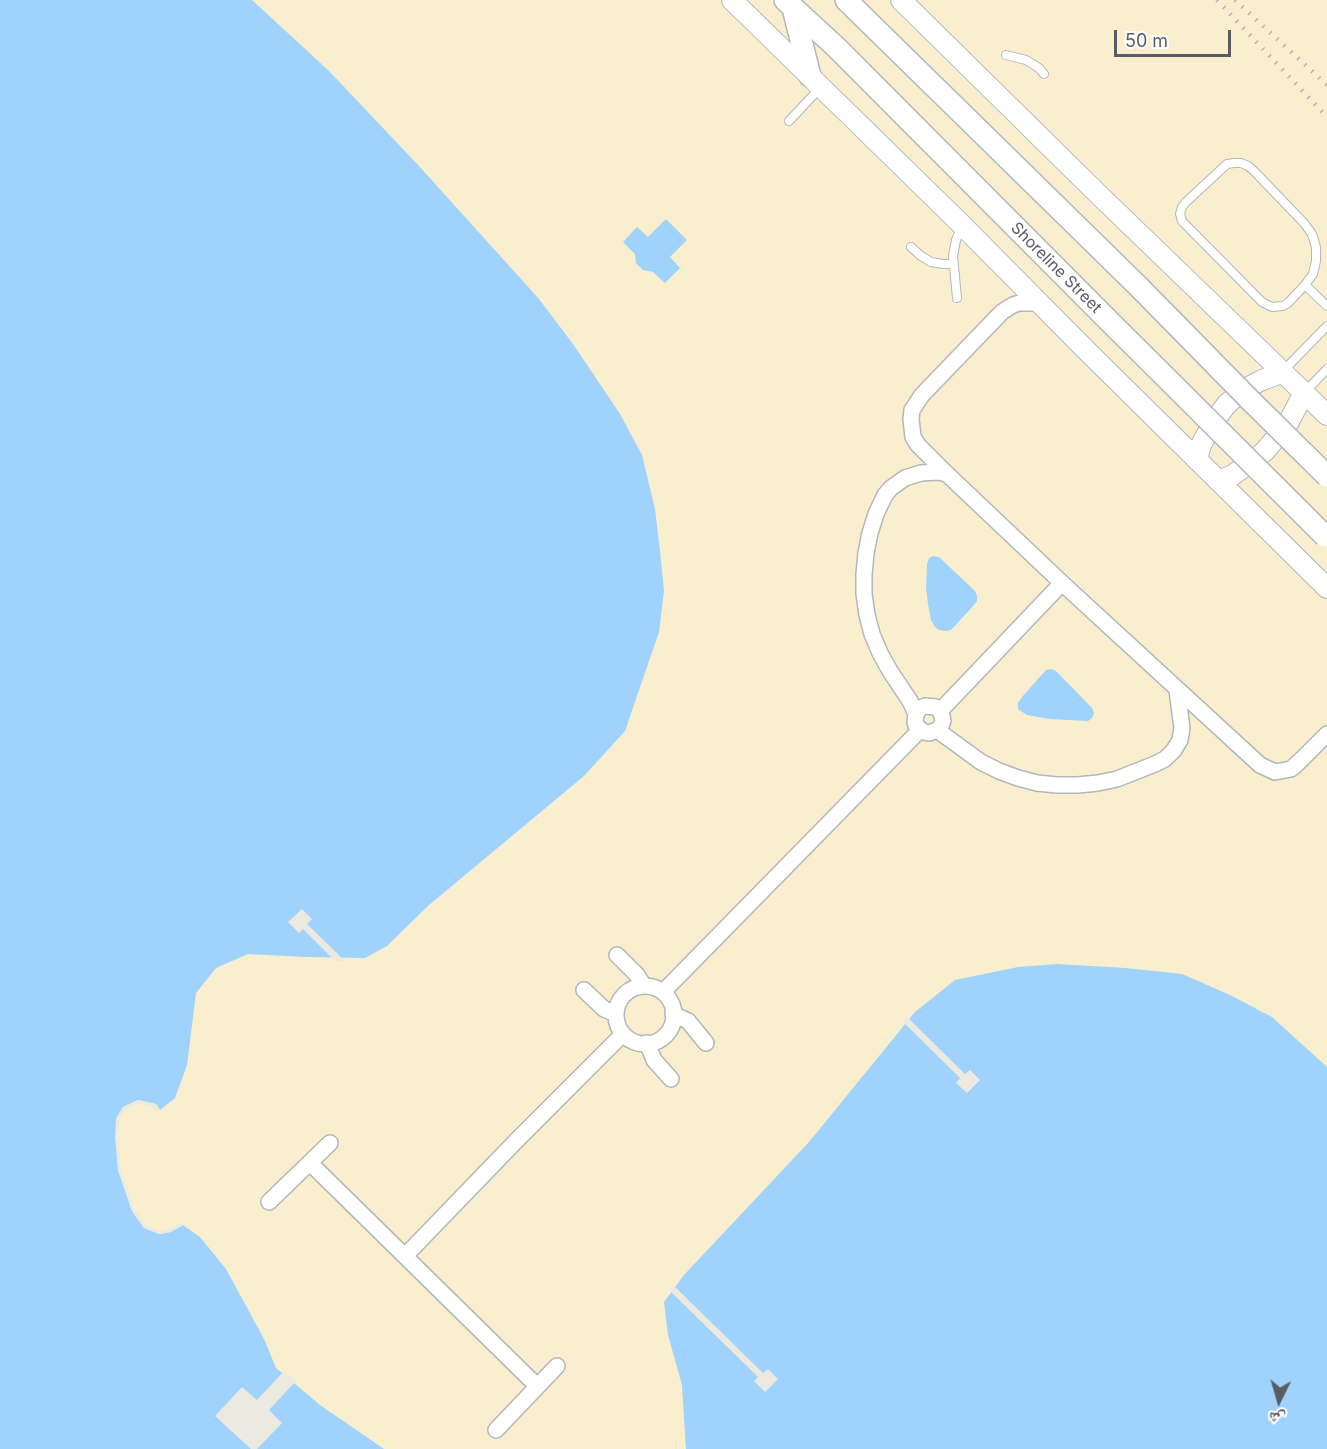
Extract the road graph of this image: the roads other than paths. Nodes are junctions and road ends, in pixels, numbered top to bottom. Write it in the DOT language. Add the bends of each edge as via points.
graph roads {
  1 [pos="732,0"];
  2 [pos="846,0"];
  3 [pos="901,0"];
  4 [pos="789,3"];
  5 [pos="1006,55"];
  6 [pos="1044,74"];
  7 [pos="815,82"];
  8 [pos="789,121"];
  9 [pos="963,226"];
  10 [pos="911,247"];
  11 [pos="954,264"];
  12 [pos="1305,285"];
  13 [pos="957,298"];
  14 [pos="1039,303"];
  15 [pos="1327,306"];
  16 [pos="1327,326"];
  17 [pos="1327,369"];
  18 [pos="1281,373"];
  19 [pos="1304,393"];
  20 [pos="1327,415"];
  21 [pos="1197,459"];
  22 [pos="946,474"];
  23 [pos="1327,476"];
  24 [pos="1219,481"];
  25 [pos="1326,536"];
  26 [pos="1062,583"];
  27 [pos="1327,588"];
  28 [pos="1177,690"];
  29 [pos="940,711"];
  30 [pos="916,714"];
  31 [pos="920,730"];
  32 [pos="938,730"];
  33 [pos="1327,734"];
  34 [pos="617,955"];
  35 [pos="644,986"];
  36 [pos="584,990"];
  37 [pos="663,992"];
  38 [pos="616,1014"];
  39 [pos="674,1014"];
  40 [pos="623,1034"];
  41 [pos="647,1043"];
  42 [pos="706,1043"];
  43 [pos="671,1078"];
  44 [pos="330,1143"];
  45 [pos="310,1163"];
  46 [pos="269,1202"];
  47 [pos="405,1256"];
  48 [pos="557,1366"];
  49 [pos="537,1386"];
  50 [pos="495,1430"];
  1 -- 7 [label="street"];
  2 -- 23 [label="main road, bridge"];
  3 -- 18 [label="street"];
  4 -- 7 [label="main road"];
  4 -- 25 [label="main road, Shoreline Street, bridge"];
  5 -- 6 [label="lane" via="1026,60"];
  7 -- 8 [label="lane"];
  7 -- 9 [label="street"];
  9 -- 11 [label="lane" via="956,240"];
  9 -- 14 [label="street"];
  10 -- 11 [label="lane" via="931,262"];
  11 -- 13 [label="lane"];
  12 -- 12 [label="lane" via="1316,261 1312,234 1248,166 1227,164 1182,207 1180,214 1186,227 1266,306 1283,306"];
  12 -- 15 [label="lane"];
  14 -- 21 [label="street"];
  14 -- 22 [label="street" via="1019,303 1002,312 916,402 911,419 913,437"];
  16 -- 18 [label="lane"];
  17 -- 19 [label="lane"];
  18 -- 19 [label="street"];
  18 -- 21 [label="street" via="1243,390 1227,405 1214,421"];
  19 -- 20 [label="street"];
  19 -- 24 [label="street" via="1287,425 1264,452"];
  21 -- 24 [label="street"];
  22 -- 26 [label="street"];
  22 -- 30 [label="street" via="913,475 891,488 876,513 866,553 867,615 885,662"];
  24 -- 27 [label="street"];
  26 -- 28 [label="street"];
  26 -- 29 [label="street"];
  28 -- 32 [label="street" via="1182,728 1174,750 1155,764 1098,783 1058,785 1018,778 981,762"];
  28 -- 33 [label="street" via="1269,770 1290,769"];
  29 -- 30 [label="street" via="925,706"];
  29 -- 32 [label="street" via="943,721"];
  30 -- 31 [label="street"];
  31 -- 32 [label="street" via="929,734"];
  31 -- 37 [label="street"];
  34 -- 35 [label="street"];
  35 -- 37 [label="street"];
  35 -- 38 [label="street" via="632,988 624,995"];
  36 -- 38 [label="street" via="604,1009"];
  37 -- 39 [label="street"];
  38 -- 40 [label="street"];
  39 -- 41 [label="street" via="666,1035"];
  39 -- 42 [label="street" via="688,1021"];
  40 -- 41 [label="street" via="630,1040"];
  40 -- 47 [label="street"];
  41 -- 43 [label="street" via="654,1060"];
  44 -- 45 [label="street"];
  45 -- 46 [label="street"];
  45 -- 47 [label="street"];
  47 -- 49 [label="street"];
  48 -- 49 [label="street"];
  49 -- 50 [label="street"];
}
